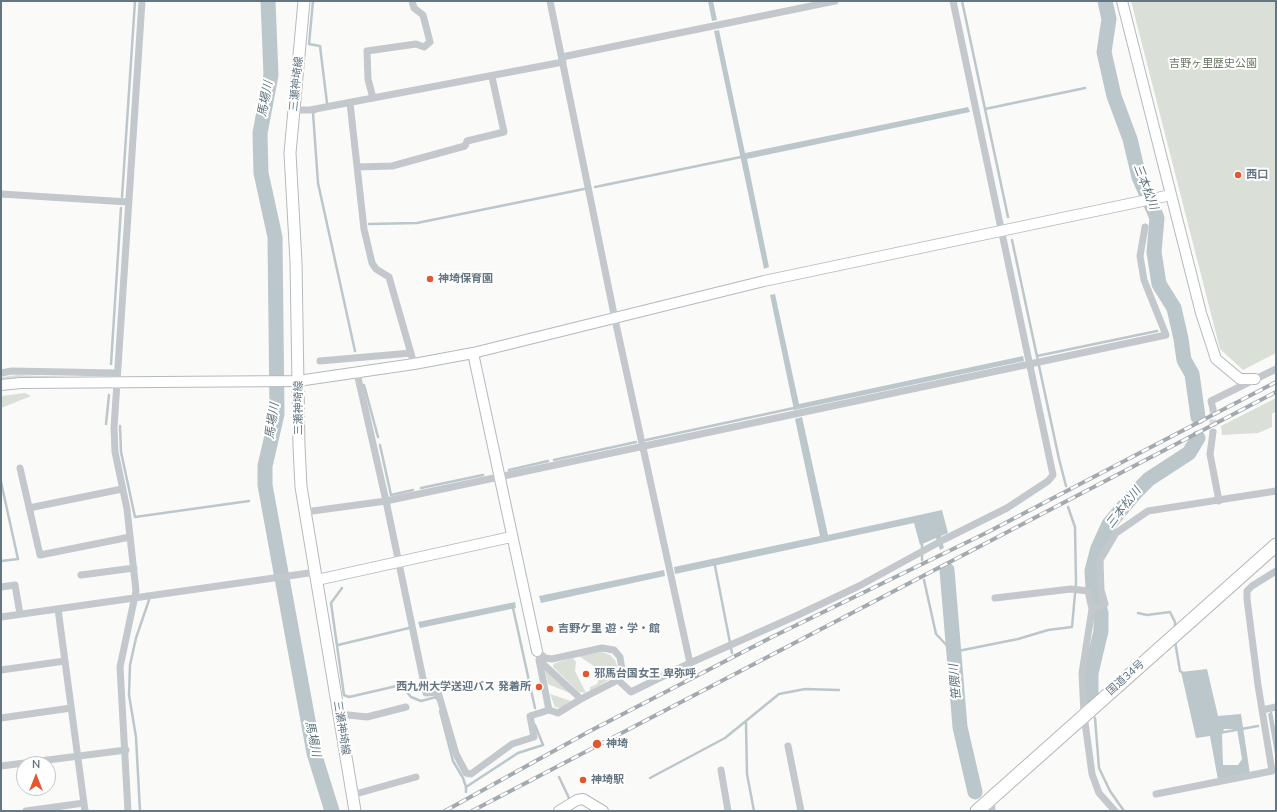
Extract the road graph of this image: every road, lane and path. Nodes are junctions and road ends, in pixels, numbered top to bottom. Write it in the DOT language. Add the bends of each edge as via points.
graph roads {
  1 [pos="142,1"];
  2 [pos="304,1"];
  3 [pos="412,1"];
  4 [pos="550,1"];
  5 [pos="835,1"];
  6 [pos="953,1"];
  7 [pos="1122,1"];
  8 [pos="563,60"];
  9 [pos="492,77"];
  10 [pos="373,98"];
  11 [pos="350,104"];
  12 [pos="294,110"];
  13 [pos="357,167"];
  14 [pos="1,194"];
  15 [pos="1166,196"];
  16 [pos="128,202"];
  17 [pos="1145,227"];
  18 [pos="1001,231"];
  19 [pos="615,316"];
  20 [pos="411,353"];
  21 [pos="473,353"];
  22 [pos="320,362"];
  23 [pos="1036,362"];
  24 [pos="414,364"];
  25 [pos="1276,368"];
  26 [pos="1,373"];
  27 [pos="357,373"];
  28 [pos="116,378"];
  29 [pos="1255,379"];
  30 [pos="298,381"];
  31 [pos="1,385"];
  32 [pos="1213,409"];
  33 [pos="1213,432"];
  34 [pos="642,446"];
  35 [pos="20,468"];
  36 [pos="499,477"];
  37 [pos="122,489"];
  38 [pos="1276,491"];
  39 [pos="386,501"];
  40 [pos="1218,501"];
  41 [pos="29,508"];
  42 [pos="305,512"];
  43 [pos="130,537"];
  44 [pos="511,537"];
  45 [pos="1276,545"];
  46 [pos="399,562"];
  47 [pos="134,568"];
  48 [pos="1276,571"];
  49 [pos="81,575"];
  50 [pos="317,576"];
  51 [pos="1,587"];
  52 [pos="135,598"];
  53 [pos="996,598"];
  54 [pos="58,609"];
  55 [pos="1092,609"];
  56 [pos="20,614"];
  57 [pos="1,617"];
  58 [pos="537,651"];
  59 [pos="65,661"];
  60 [pos="540,661"];
  61 [pos="690,663"];
  62 [pos="1,670"];
  63 [pos="618,680"];
  64 [pos="581,699"];
  65 [pos="406,707"];
  66 [pos="1276,707"];
  67 [pos="71,708"];
  68 [pos="549,710"];
  69 [pos="1262,710"];
  70 [pos="339,714"];
  71 [pos="1084,715"];
  72 [pos="1,718"];
  73 [pos="788,746"];
  74 [pos="126,750"];
  75 [pos="78,756"];
  76 [pos="1,766"];
  77 [pos="722,770"];
  78 [pos="416,777"];
  79 [pos="1156,794"];
  80 [pos="352,795"];
  81 [pos="84,803"];
  82 [pos="991,805"];
  83 [pos="602,810"];
  84 [pos="26,811"];
  85 [pos="85,811"];
  86 [pos="128,811"];
  87 [pos="355,811"];
  88 [pos="559,811"];
  89 [pos="728,811"];
  90 [pos="801,811"];
  91 [pos="977,811"];
  92 [pos="1115,811"];
  1 -- 16 [label="street"];
  2 -- 12 [label="main road, 三瀬神埼線"];
  3 -- 10 [label="street" via="414,8 423,15 430,42 424,47 416,44 367,52 368,79"];
  4 -- 8 [label="street"];
  5 -- 8 [label="street"];
  6 -- 18 [label="street"];
  7 -- 15 [label="street"];
  8 -- 9 [label="street"];
  8 -- 19 [label="street"];
  9 -- 10 [label="street"];
  9 -- 13 [label="street" via="504,132 467,141 465,146 392,166"];
  10 -- 11 [label="street"];
  11 -- 12 [label="street"];
  11 -- 13 [label="street"];
  12 -- 30 [label="main road, 三瀬神埼線" via="290,154 296,262"];
  13 -- 20 [label="street" via="364,229 372,263 376,269 389,277"];
  14 -- 16 [label="street"];
  15 -- 18 [label="street" via="1137,199"];
  15 -- 29 [label="street" via="1216,359 1240,379"];
  16 -- 28 [label="street"];
  17 -- 23 [label="street" via="1140,256 1144,280 1166,335"];
  18 -- 19 [label="street" via="764,281"];
  18 -- 23 [label="street"];
  19 -- 21 [label="street"];
  19 -- 34 [label="street"];
  20 -- 22 [label="street"];
  20 -- 24 [label="street"];
  21 -- 24 [label="street"];
  21 -- 36 [label="street"];
  23 -- 34 [label="street"];
  23 -- 61 [label="street" via="1053,475 1048,481 1007,508 852,589"];
  24 -- 27 [label="street"];
  25 -- 29 [label="street"];
  26 -- 28 [label="street" via="12,371"];
  27 -- 30 [label="street"];
  27 -- 39 [label="street"];
  28 -- 30 [label="street"];
  28 -- 31 [label="street"];
  28 -- 37 [label="street" via="115,452"];
  29 -- 32 [label="street" via="1211,401"];
  30 -- 42 [label="main road, 三瀬神埼線" via="299,446"];
  33 -- 40 [label="street" via="1210,454"];
  34 -- 36 [label="street"];
  34 -- 61 [label="street"];
  35 -- 41 [label="street"];
  36 -- 39 [label="street"];
  36 -- 44 [label="street"];
  37 -- 41 [label="street"];
  37 -- 43 [label="street"];
  38 -- 40 [label="street"];
  39 -- 42 [label="street"];
  39 -- 46 [label="street"];
  40 -- 55 [label="street" via="1148,511 1116,532 1100,560 1101,590 1105,604"];
  41 -- 43 [label="street" via="40,555"];
  42 -- 50 [label="main road, 三瀬神埼線"];
  43 -- 47 [label="street"];
  44 -- 46 [label="street"];
  44 -- 58 [label="street"];
  45 -- 71 [label="highway, 国道34号"];
  46 -- 50 [label="street"];
  46 -- 68 [label="street" via="426,693 438,692 456,754 466,773 471,774 512,744 534,737 530,716"];
  47 -- 49 [label="street"];
  47 -- 52 [label="street"];
  48 -- 69 [label="street" via="1247,592"];
  50 -- 52 [label="street" via="290,576"];
  50 -- 70 [label="main road, 三瀬神埼線"];
  51 -- 56 [label="street" via="15,585"];
  52 -- 54 [label="street"];
  52 -- 74 [label="street" via="120,667"];
  53 -- 55 [label="street" via="1080,589 1088,590"];
  54 -- 56 [label="street"];
  54 -- 59 [label="street"];
  55 -- 71 [label="street" via="1082,673"];
  56 -- 57 [label="street"];
  58 -- 60 [label="street"];
  58 -- 63 [label="street" via="545,658 552,659 602,648 614,650 620,657 622,670"];
  59 -- 62 [label="street"];
  59 -- 67 [label="street"];
  60 -- 64 [label="street"];
  60 -- 68 [label="street"];
  61 -- 63 [label="street" via="631,692"];
  63 -- 64 [label="street"];
  64 -- 68 [label="street" via="558,713"];
  65 -- 70 [label="street" via="367,717"];
  66 -- 69 [label="street"];
  67 -- 72 [label="street"];
  67 -- 75 [label="street"];
  69 -- 79 [label="street" via="1272,771"];
  70 -- 80 [label="main road, 三瀬神埼線"];
  71 -- 82 [label="highway, 国道34号"];
  71 -- 92 [label="street" via="1092,774 1100,792"];
  73 -- 90 [label="street"];
  74 -- 75 [label="street"];
  74 -- 86 [label="street"];
  75 -- 76 [label="street"];
  75 -- 81 [label="street"];
  77 -- 89 [label="street"];
  78 -- 80 [label="street"];
  80 -- 87 [label="main road, 三瀬神埼線"];
  81 -- 84 [label="street"];
  81 -- 85 [label="street"];
  82 -- 91 [label="highway, 国道34号"];
  83 -- 88 [label="street" via="583,799"];
}
